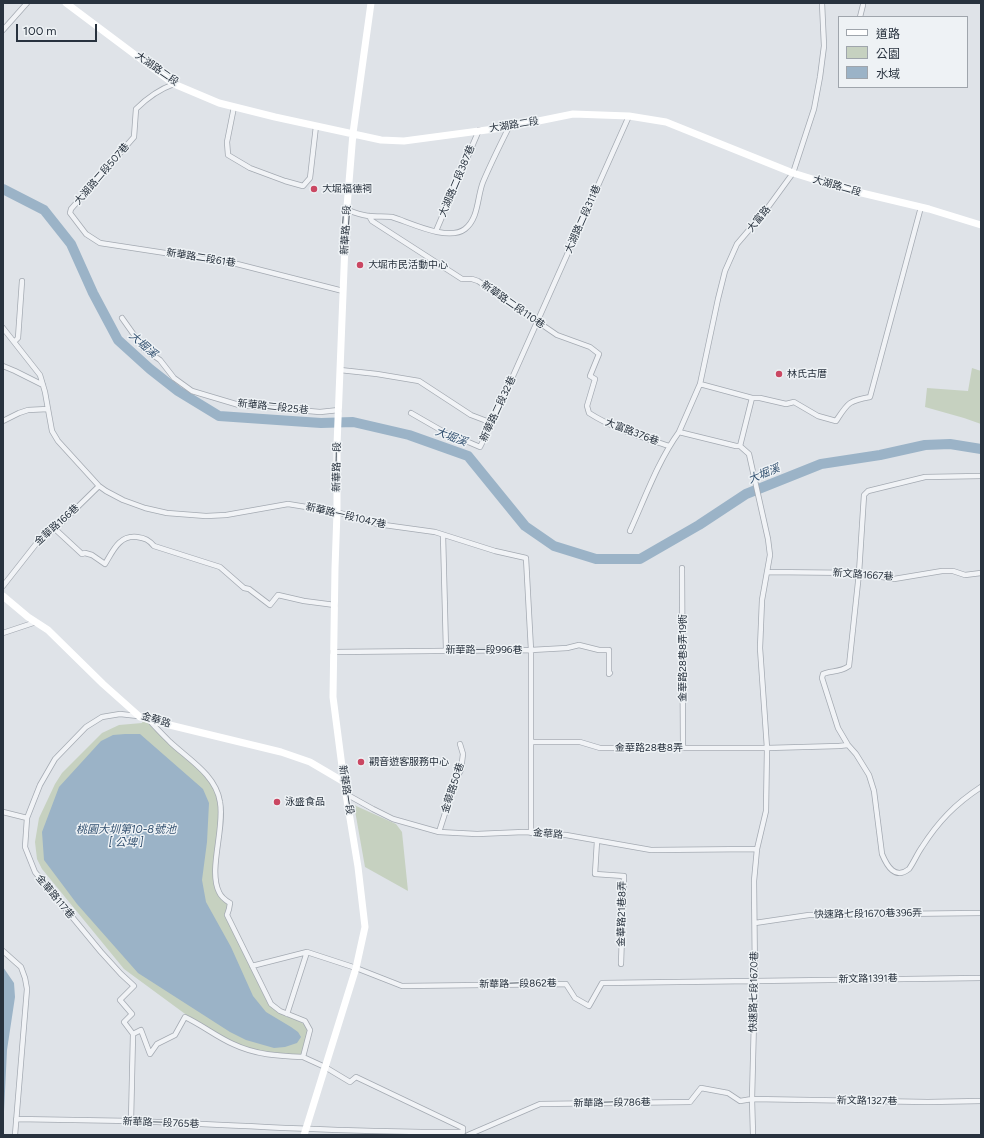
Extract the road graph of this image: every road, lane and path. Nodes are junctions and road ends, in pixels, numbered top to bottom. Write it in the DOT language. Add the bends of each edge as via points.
graph roads {
  1 [pos="27,3"];
  2 [pos="66,3"];
  3 [pos="371,3"];
  4 [pos="822,3"];
  5 [pos="863,5"];
  6 [pos="860,16"];
  7 [pos="3,30"];
  8 [pos="174,84"];
  9 [pos="234,107"];
  10 [pos="629,116"];
  11 [pos="316,126"];
  12 [pos="508,126"];
  13 [pos="479,130"];
  14 [pos="353,134"];
  15 [pos="793,173"];
  16 [pos="921,207"];
  17 [pos="347,210"];
  18 [pos="70,213"];
  19 [pos="369,216"];
  20 [pos="981,225"];
  21 [pos="436,231"];
  22 [pos="22,281"];
  23 [pos="343,290"];
  24 [pos="122,318"];
  25 [pos="537,322"];
  26 [pos="3,328"];
  27 [pos="14,342"];
  28 [pos="599,354"];
  29 [pos="3,366"];
  30 [pos="340,370"];
  31 [pos="700,384"];
  32 [pos="43,385"];
  33 [pos="752,398"];
  34 [pos="48,410"];
  35 [pos="339,410"];
  36 [pos="411,413"];
  37 [pos="3,421"];
  38 [pos="492,423"];
  39 [pos="679,432"];
  40 [pos="669,446"];
  41 [pos="740,446"];
  42 [pos="981,476"];
  43 [pos="99,486"];
  44 [pos="337,512"];
  45 [pos="55,529"];
  46 [pos="630,531"];
  47 [pos="443,535"];
  48 [pos="682,568"];
  49 [pos="767,572"];
  50 [pos="859,573"];
  51 [pos="981,573"];
  52 [pos="3,586"];
  53 [pos="3,596"];
  54 [pos="335,605"];
  55 [pos="36,622"];
  56 [pos="3,633"];
  57 [pos="446,650"];
  58 [pos="531,650"];
  59 [pos="333,652"];
  60 [pos="610,673"];
  61 [pos="140,716"];
  62 [pos="148,720"];
  63 [pos="531,742"];
  64 [pos="460,744"];
  65 [pos="848,745"];
  66 [pos="683,748"];
  67 [pos="767,748"];
  68 [pos="344,782"];
  69 [pos="981,787"];
  70 [pos="346,794"];
  71 [pos="3,812"];
  72 [pos="27,818"];
  73 [pos="439,832"];
  74 [pos="531,833"];
  75 [pos="597,841"];
  76 [pos="757,849"];
  77 [pos="981,913"];
  78 [pos="755,923"];
  79 [pos="3,951"];
  80 [pos="307,952"];
  81 [pos="621,964"];
  82 [pos="252,966"];
  83 [pos="356,968"];
  84 [pos="981,978"];
  85 [pos="755,980"];
  86 [pos="287,1014"];
  87 [pos="133,1034"];
  88 [pos="303,1057"];
  89 [pos="325,1067"];
  90 [pos="752,1099"];
  91 [pos="981,1101"];
  92 [pos="16,1119"];
  93 [pos="131,1121"];
  94 [pos="305,1132"];
  95 [pos="465,1134"];
  96 [pos="15,1135"];
  97 [pos="753,1135"];
  1 -- 7 [label="street"];
  2 -- 8 [label="street, 大湖路二段"];
  3 -- 14 [label="street, 新華路二段"];
  4 -- 15 [label="street, 大富路" via="824,46 820,77 814,109"];
  5 -- 6 [label="street"];
  8 -- 9 [label="street, 大湖路二段"];
  8 -- 18 [label="street, 大湖路二段507巷" via="149,97 136,109 134,137"];
  9 -- 11 [label="street, 大湖路二段"];
  9 -- 11 [label="street" via="227,142 228,155 250,168 303,186 310,178"];
  10 -- 12 [label="street, 大湖路二段" via="573,114"];
  10 -- 15 [label="street, 大湖路二段" via="666,122"];
  10 -- 25 [label="street, 大湖路二段311巷"];
  11 -- 14 [label="street, 大湖路二段"];
  12 -- 13 [label="street, 大湖路二段"];
  12 -- 21 [label="street" via="482,184 476,212 471,222 464,230 454,234"];
  13 -- 14 [label="street, 大湖路二段" via="404,141 381,140"];
  13 -- 21 [label="street, 大湖路二段387巷"];
  14 -- 17 [label="street, 新華路二段"];
  15 -- 16 [label="street, 大湖路二段" via="845,189"];
  15 -- 31 [label="street, 大富路" via="737,244 728,264"];
  16 -- 20 [label="street, 大湖路二段"];
  16 -- 33 [label="street" via="870,397 854,400 846,405 836,421 818,416 794,402 786,404"];
  17 -- 19 [label="street"];
  17 -- 23 [label="street, 新華路二段"];
  18 -- 23 [label="street, 新華路二段61巷" via="86,234 100,243 237,264"];
  19 -- 21 [label="street" via="391,217"];
  19 -- 25 [label="street, 新華路二段110巷" via="372,221 462,279 478,281"];
  22 -- 27 [label="street" via="18,338"];
  23 -- 30 [label="street, 新華路二段"];
  24 -- 35 [label="street, 新華路二段25巷" via="144,349 160,360 174,378 192,391 239,405 320,412"];
  25 -- 28 [label="street, 新華路二段110巷" via="557,335 590,347"];
  25 -- 38 [label="street, 新華路二段32巷"];
  26 -- 27 [label="street, 新華路一段1047巷"];
  27 -- 32 [label="street, 新華路一段1047巷" via="40,375"];
  28 -- 40 [label="street, 大富路376巷" via="590,376 595,379 587,406 589,413 623,431"];
  29 -- 32 [label="street"];
  30 -- 35 [label="street, 新華路二段"];
  30 -- 38 [label="street" via="418,381 471,415"];
  31 -- 33 [label="street"];
  31 -- 39 [label="street, 大富路"];
  32 -- 34 [label="street, 新華路一段1047巷"];
  33 -- 41 [label="street"];
  34 -- 37 [label="street" via="28,410"];
  34 -- 43 [label="street, 新華路一段1047巷" via="52,431 58,442"];
  35 -- 44 [label="street, 新華路一段"];
  36 -- 38 [label="street, 新華路二段32巷" via="458,440 480,447"];
  39 -- 40 [label="street, 大富路"];
  39 -- 41 [label="street"];
  40 -- 46 [label="street, 大富路"];
  41 -- 49 [label="street, 快速路七段1670巷" via="749,454 762,510 770,555"];
  42 -- 50 [label="street" via="925,477 866,492"];
  43 -- 44 [label="street, 新華路一段1047巷" via="123,500 167,513 226,515 288,504"];
  43 -- 45 [label="street, 金華路166巷"];
  44 -- 47 [label="street, 新華路一段1047巷" via="377,524"];
  44 -- 54 [label="street, 新華路一段"];
  45 -- 52 [label="street, 金華路166巷" via="36,544"];
  45 -- 54 [label="street" via="82,554 92,555 105,564 112,550 123,539 141,538 154,546 220,567 244,588 270,605 278,595"];
  47 -- 57 [label="street"];
  47 -- 58 [label="street, 新華路一段1047巷" via="526,558"];
  48 -- 66 [label="street, 金華路28巷8弄19衖"];
  49 -- 50 [label="street, 新文路1667巷"];
  49 -- 67 [label="street, 快速路七段1670巷" via="762,600 760,648"];
  50 -- 51 [label="street, 新文路1667巷" via="894,579 942,571 965,575"];
  50 -- 65 [label="street" via="849,666 840,671 822,674 838,728"];
  53 -- 55 [label="street, 金華路"];
  54 -- 59 [label="street, 新華路一段"];
  55 -- 56 [label="street"];
  55 -- 61 [label="street, 金華路" via="48,630"];
  57 -- 58 [label="street, 新華路一段996巷"];
  57 -- 59 [label="street, 新華路一段996巷"];
  58 -- 60 [label="street, 新華路一段996巷" via="579,645 609,650"];
  58 -- 63 [label="street"];
  59 -- 68 [label="street, 新華路一段" via="333,698"];
  61 -- 62 [label="street, 金華路"];
  61 -- 72 [label="street, 金華路117巷" via="120,714 102,717 86,727 55,759 40,785"];
  62 -- 68 [label="street, 金華路" via="281,752 310,762"];
  62 -- 82 [label="street" via="203,772 218,791 220,829 216,884 222,898 230,902 227,915"];
  63 -- 66 [label="street, 金華路28巷8弄" via="580,742 600,748"];
  63 -- 74 [label="street"];
  64 -- 73 [label="street, 金華路50巷" via="463,754 461,770"];
  65 -- 67 [label="street, 金華路28巷8弄"];
  65 -- 69 [label="street" via="869,775 874,791 882,854 896,873 909,869 941,820"];
  66 -- 67 [label="street, 金華路28巷8弄"];
  67 -- 76 [label="street, 快速路七段1670巷" via="766,811"];
  68 -- 70 [label="street, 新華路一段"];
  70 -- 73 [label="street, 金華路" via="393,819"];
  70 -- 83 [label="street, 新華路一段" via="365,927"];
  71 -- 72 [label="street"];
  72 -- 87 [label="street, 金華路117巷" via="25,847 35,872 101,952 134,986 120,1000 132,1014 124,1022"];
  73 -- 74 [label="street, 金華路"];
  74 -- 75 [label="street, 金華路" via="566,835"];
  75 -- 76 [label="street, 金華路" via="651,850"];
  75 -- 81 [label="street, 金華路21巷8弄" via="595,874 624,876"];
  76 -- 78 [label="street, 快速路七段1670巷" via="754,881"];
  77 -- 78 [label="street, 快速路七段1670巷396弄" via="809,915"];
  78 -- 85 [label="street, 快速路七段1670巷"];
  79 -- 92 [label="street" via="20,967 27,989"];
  80 -- 82 [label="street"];
  80 -- 83 [label="street"];
  80 -- 86 [label="street"];
  82 -- 86 [label="street" via="271,1004"];
  83 -- 85 [label="street, 新華路一段862巷" via="402,986 566,984 575,998 589,1006 602,983"];
  83 -- 89 [label="street, 新華路一段"];
  84 -- 85 [label="street, 新文路1391巷"];
  85 -- 90 [label="street, 快速路七段1670巷"];
  86 -- 88 [label="street" via="305,1021 310,1030"];
  87 -- 88 [label="street" via="141,1030 150,1054 157,1044 175,1035 185,1017 246,1050 262,1054"];
  87 -- 93 [label="street"];
  88 -- 89 [label="street"];
  89 -- 94 [label="street, 新華路一段"];
  89 -- 95 [label="street" via="350,1082 356,1077 463,1128"];
  90 -- 91 [label="street, 新文路1327巷"];
  90 -- 95 [label="street, 新華路一段786巷" via="740,1101 728,1093 701,1088 690,1102 540,1104"];
  90 -- 97 [label="street, 快速路七段1670巷"];
  92 -- 93 [label="street, 新華路一段765巷"];
  92 -- 96 [label="street"];
  93 -- 94 [label="street, 新華路一段765巷"];
  94 -- 95 [label="street, 新華路一段786巷"];
}
